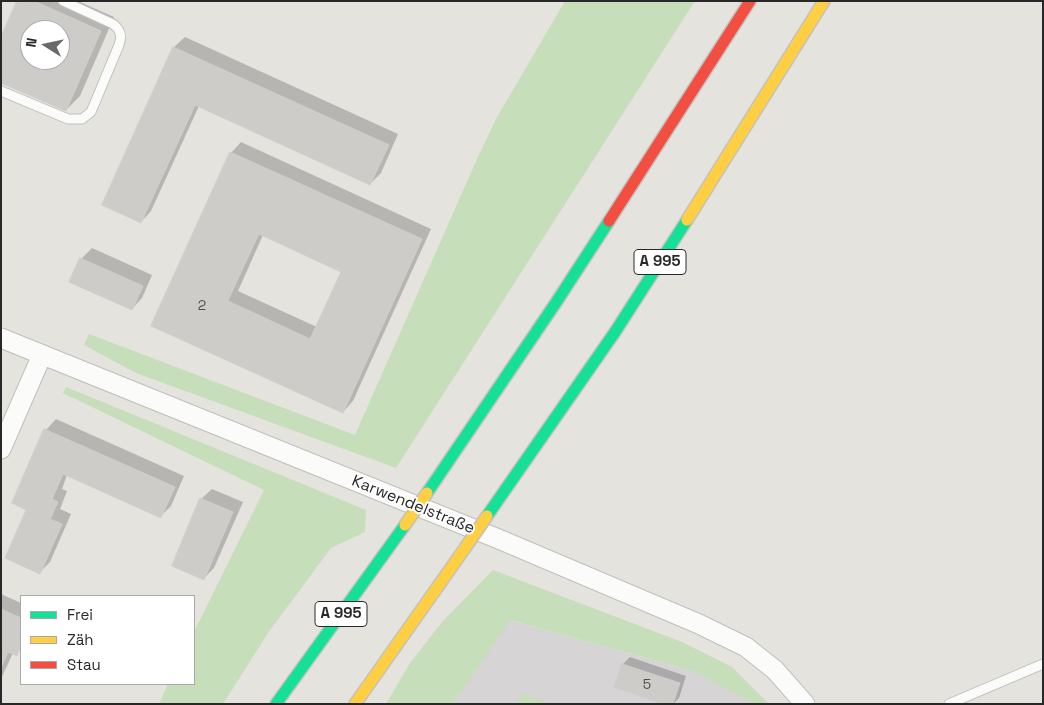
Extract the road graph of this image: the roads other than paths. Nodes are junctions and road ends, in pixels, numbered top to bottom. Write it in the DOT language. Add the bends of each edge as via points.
graph roads {
  1 [pos="63,1"];
  2 [pos="750,1"];
  3 [pos="824,1"];
  4 [pos="1,91"];
  5 [pos="1,338"];
  6 [pos="42,355"];
  7 [pos="1,449"];
  8 [pos="1043,664"];
  9 [pos="276,704"];
  10 [pos="355,704"];
  11 [pos="805,704"];
  12 [pos="949,704"];
  1 -- 4 [label="lane" via="113,24 121,35 91,112 82,119 68,119"];
  2 -- 9 [label="highway, A 995, bridge" via="557,301 405,525"];
  3 -- 10 [label="highway, A 995, bridge" via="615,332"];
  5 -- 6 [label="street, Karwendelstraße"];
  6 -- 7 [label="street"];
  6 -- 11 [label="street, Karwendelstraße" via="502,540 699,624 746,647 775,670"];
  8 -- 12 [label="lane"];
}
